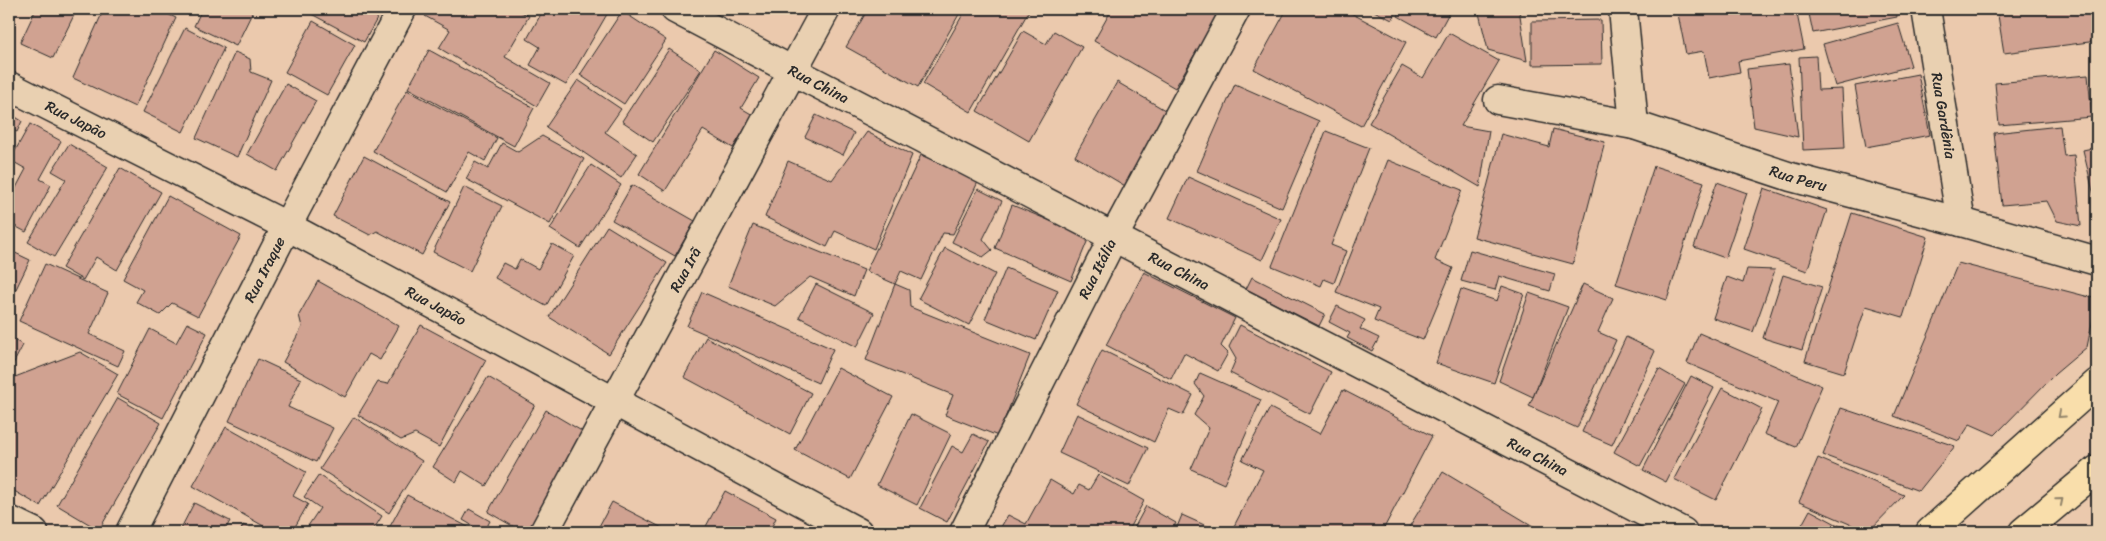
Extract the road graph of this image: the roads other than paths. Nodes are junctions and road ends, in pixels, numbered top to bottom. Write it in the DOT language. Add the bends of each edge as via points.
graph roads {
  1 [pos="402,9"];
  2 [pos="676,9"];
  3 [pos="826,9"];
  4 [pos="1236,9"];
  5 [pos="1623,9"];
  6 [pos="1926,9"];
  7 [pos="793,72"];
  8 [pos="9,86"];
  9 [pos="1498,100"];
  10 [pos="1634,125"];
  11 [pos="1961,222"];
  12 [pos="287,226"];
  13 [pos="1113,238"];
  14 [pos="2097,261"];
  15 [pos="2097,383"];
  16 [pos="616,401"];
  17 [pos="2097,470"];
  18 [pos="9,520"];
  19 [pos="34,532"];
  20 [pos="130,532"];
  21 [pos="544,532"];
  22 [pos="858,532"];
  23 [pos="964,532"];
  24 [pos="1683,532"];
  25 [pos="1930,532"];
  26 [pos="2023,532"];
  1 -- 12 [label="street, Rua Iraque"];
  2 -- 7 [label="street, Rua China"];
  3 -- 7 [label="street, Rua Irã"];
  4 -- 13 [label="street, Rua Itália"];
  5 -- 10 [label="street"];
  6 -- 11 [label="street, Rua Gardênia"];
  7 -- 13 [label="street, Rua China"];
  7 -- 16 [label="street, Rua Irã"];
  8 -- 12 [label="street, Rua Japão"];
  9 -- 10 [label="street, Rua Peru"];
  10 -- 11 [label="street, Rua Peru" via="1791,176"];
  11 -- 14 [label="street, Rua Peru"];
  12 -- 16 [label="street, Rua Japão"];
  12 -- 20 [label="street, Rua Iraque"];
  13 -- 23 [label="street, Rua Itália"];
  13 -- 24 [label="street, Rua China"];
  15 -- 25 [label="main road, one-way"];
  16 -- 21 [label="street, Rua Irã"];
  16 -- 22 [label="street, Rua Japão"];
  26 -- 17 [label="main road, one-way"];
  18 -- 19 [label="street"];
}
